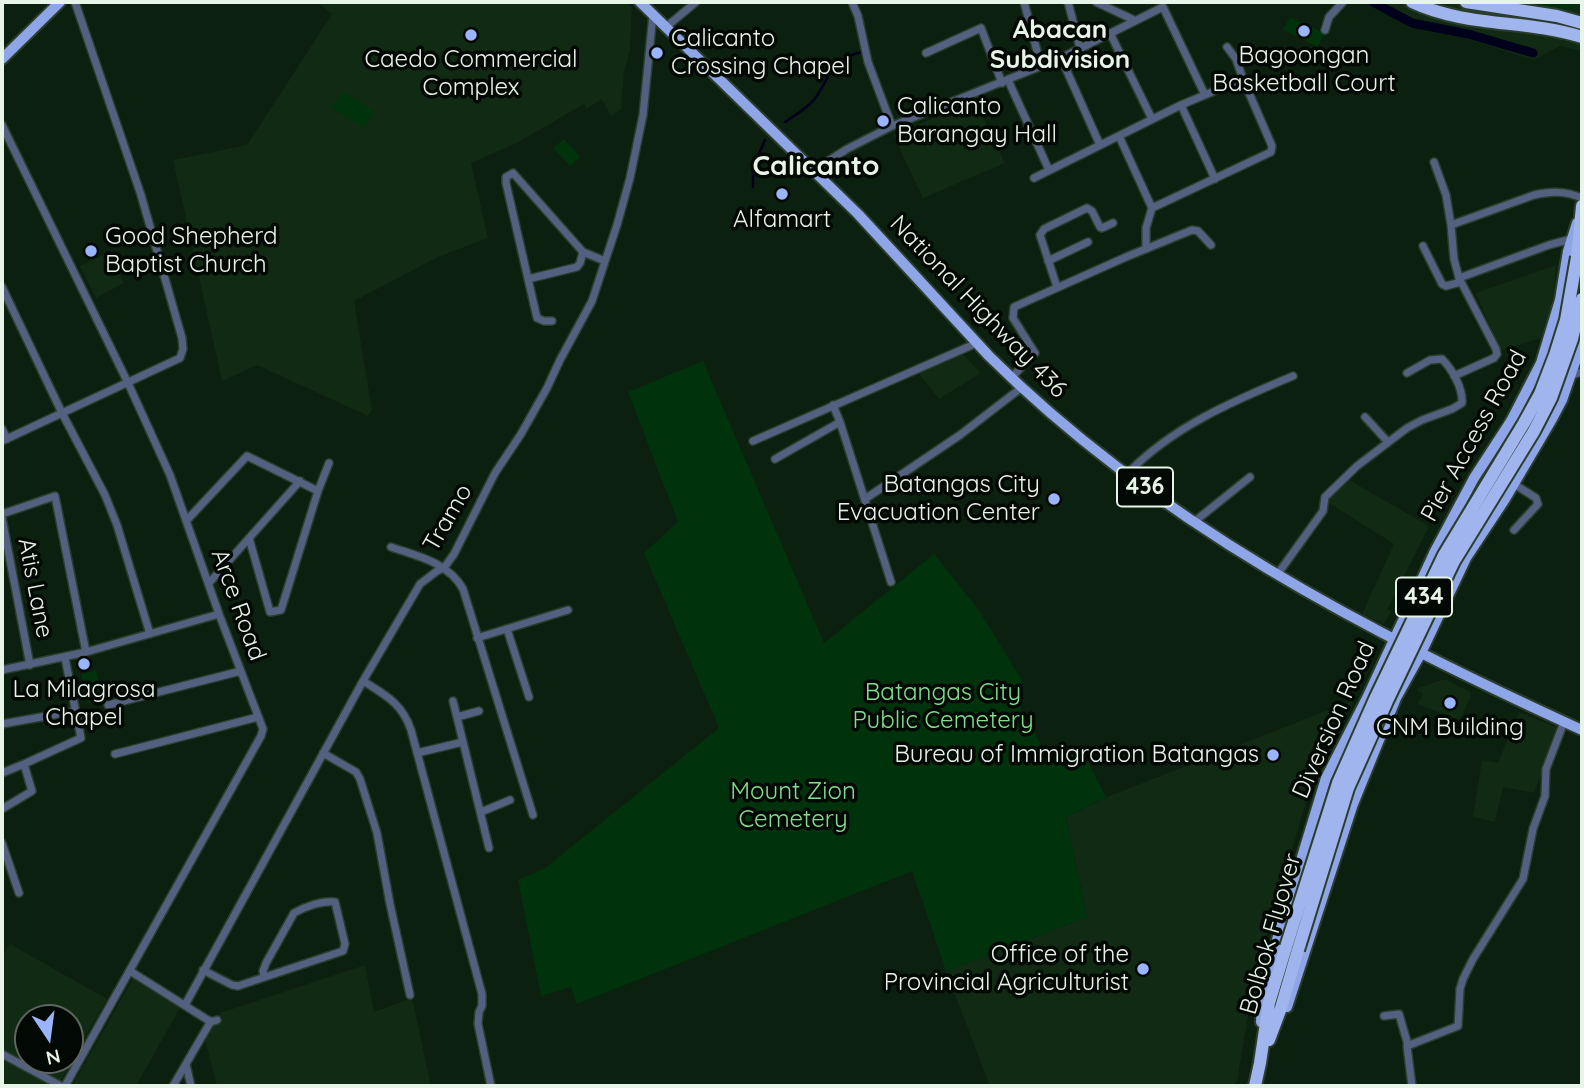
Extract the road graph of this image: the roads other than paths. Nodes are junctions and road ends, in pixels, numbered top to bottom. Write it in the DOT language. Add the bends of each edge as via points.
graph roads {
  1 [pos="60,2"];
  2 [pos="75,2"];
  3 [pos="696,2"];
  4 [pos="852,2"];
  5 [pos="1024,2"];
  6 [pos="1068,2"];
  7 [pos="1096,2"];
  8 [pos="1343,2"];
  9 [pos="1412,2"];
  10 [pos="1466,2"];
  11 [pos="643,3"];
  12 [pos="653,14"];
  13 [pos="1580,19"];
  14 [pos="1135,20"];
  15 [pos="666,27"];
  16 [pos="1325,30"];
  17 [pos="1110,33"];
  18 [pos="1582,37"];
  19 [pos="1227,47"];
  20 [pos="1080,48"];
  21 [pos="926,53"];
  22 [pos="1061,58"];
  23 [pos="2,60"];
  24 [pos="1041,66"];
  25 [pos="1243,79"];
  26 [pos="1005,82"];
  27 [pos="1205,95"];
  28 [pos="1181,105"];
  29 [pos="1152,119"];
  30 [pos="2,125"];
  31 [pos="892,126"];
  32 [pos="1119,136"];
  33 [pos="1100,145"];
  34 [pos="1434,162"];
  35 [pos="814,170"];
  36 [pos="1049,170"];
  37 [pos="1034,178"];
  38 [pos="1215,179"];
  39 [pos="1582,198"];
  40 [pos="1152,208"];
  41 [pos="1582,208"];
  42 [pos="1113,223"];
  43 [pos="1451,225"];
  44 [pos="1571,239"];
  45 [pos="1088,242"];
  46 [pos="1210,245"];
  47 [pos="1423,246"];
  48 [pos="1146,249"];
  49 [pos="583,251"];
  50 [pos="605,261"];
  51 [pos="1048,261"];
  52 [pos="528,279"];
  53 [pos="1460,280"];
  54 [pos="2,287"];
  55 [pos="1057,287"];
  56 [pos="1582,299"];
  57 [pos="552,321"];
  58 [pos="1582,342"];
  59 [pos="977,343"];
  60 [pos="1407,373"];
  61 [pos="1577,373"];
  62 [pos="1293,376"];
  63 [pos="1454,376"];
  64 [pos="1011,378"];
  65 [pos="128,383"];
  66 [pos="1021,388"];
  67 [pos="833,405"];
  68 [pos="62,414"];
  69 [pos="1365,417"];
  70 [pos="840,422"];
  71 [pos="2,429"];
  72 [pos="4,440"];
  73 [pos="753,441"];
  74 [pos="1388,442"];
  75 [pos="775,459"];
  76 [pos="330,463"];
  77 [pos="1127,474"];
  78 [pos="1250,477"];
  79 [pos="300,481"];
  80 [pos="1514,484"];
  81 [pos="318,491"];
  82 [pos="864,499"];
  83 [pos="2,516"];
  84 [pos="187,520"];
  85 [pos="1194,522"];
  86 [pos="1514,530"];
  87 [pos="249,538"];
  88 [pos="391,547"];
  89 [pos="444,568"];
  90 [pos="1277,575"];
  91 [pos="891,582"];
  92 [pos="209,583"];
  93 [pos="568,610"];
  94 [pos="219,614"];
  95 [pos="507,629"];
  96 [pos="150,634"];
  97 [pos="477,638"];
  98 [pos="1393,639"];
  99 [pos="89,652"];
  100 [pos="1421,653"];
  101 [pos="65,658"];
  102 [pos="30,665"];
  103 [pos="2,670"];
  104 [pos="241,671"];
  105 [pos="363,681"];
  106 [pos="529,697"];
  107 [pos="453,701"];
  108 [pos="108,705"];
  109 [pos="75,711"];
  110 [pos="480,711"];
  111 [pos="258,717"];
  112 [pos="457,717"];
  113 [pos="1564,722"];
  114 [pos="2,724"];
  115 [pos="1582,730"];
  116 [pos="463,742"];
  117 [pos="323,753"];
  118 [pos="417,753"];
  119 [pos="115,754"];
  120 [pos="24,764"];
  121 [pos="2,773"];
  122 [pos="510,800"];
  123 [pos="2,808"];
  124 [pos="481,812"];
  125 [pos="533,816"];
  126 [pos="2,843"];
  127 [pos="489,848"];
  128 [pos="19,893"];
  129 [pos="1292,948"];
  130 [pos="203,970"];
  131 [pos="130,971"];
  132 [pos="264,977"];
  133 [pos="410,995"];
  134 [pos="185,1005"];
  135 [pos="1384,1016"];
  136 [pos="1408,1045"];
  137 [pos="2,1054"];
  138 [pos="186,1063"];
  139 [pos="1260,1063"];
  140 [pos="63,1086"];
  141 [pos="173,1086"];
  142 [pos="191,1086"];
  143 [pos="491,1086"];
  144 [pos="1255,1086"];
  145 [pos="1412,1086"];
  1 -- 23 [label="main road"];
  2 -- 65 [label="street" via="141,195 182,338 180,358"];
  3 -- 15 [label="street"];
  4 -- 31 [label="street"];
  5 -- 24 [label="street"];
  6 -- 20 [label="street"];
  7 -- 14 [label="street"];
  8 -- 16 [label="street" via="1329,17"];
  9 -- 18 [label="highway" via="1467,19 1542,27"];
  10 -- 13 [label="highway"];
  11 -- 12 [label="main road, National Highway 436 / 436"];
  12 -- 15 [label="main road, National Highway 436 / 436"];
  12 -- 50 [label="street, Tramo" via="643,115"];
  14 -- 17 [label="street"];
  14 -- 27 [label="street" via="1163,8"];
  15 -- 35 [label="main road, National Highway 436 / 436"];
  17 -- 20 [label="street"];
  17 -- 29 [label="street"];
  19 -- 25 [label="street"];
  20 -- 22 [label="street"];
  21 -- 26 [label="street" via="981,28"];
  22 -- 24 [label="street"];
  22 -- 33 [label="street"];
  24 -- 26 [label="street"];
  25 -- 27 [label="street"];
  25 -- 38 [label="street" via="1273,149"];
  26 -- 31 [label="street"];
  26 -- 36 [label="street"];
  27 -- 28 [label="street"];
  28 -- 29 [label="street"];
  28 -- 38 [label="street"];
  29 -- 32 [label="street"];
  30 -- 65 [label="street, Arce Road"];
  31 -- 35 [label="street"];
  32 -- 33 [label="street"];
  32 -- 40 [label="street"];
  33 -- 36 [label="street"];
  34 -- 43 [label="street"];
  35 -- 59 [label="main road, National Highway 436 / 436"];
  36 -- 37 [label="street"];
  38 -- 40 [label="street"];
  39 -- 43 [label="street" via="1548,192"];
  40 -- 48 [label="street"];
  41 -- 44 [label="main road, Pier Access Road / 434"];
  41 -- 129 [label="highway, Bolbok Flyover / 434, bridge" via="1566,320 1545,382 1444,555 1376,697 1338,783"];
  42 -- 51 [label="street" via="1102,228 1087,208 1044,229 1040,235"];
  43 -- 53 [label="street"];
  44 -- 53 [label="street"];
  44 -- 98 [label="main road, Pier Access Road / 434" via="1560,300 1541,363 1474,478"];
  45 -- 51 [label="street"];
  46 -- 48 [label="street" via="1192,230"];
  47 -- 53 [label="street" via="1442,284"];
  48 -- 55 [label="street"];
  49 -- 50 [label="street"];
  49 -- 52 [label="street" via="577,267"];
  49 -- 52 [label="street" via="511,174 506,183"];
  50 -- 89 [label="street, Tramo" via="592,301 547,387"];
  51 -- 55 [label="street"];
  52 -- 57 [label="street" via="537,318"];
  53 -- 63 [label="street" via="1497,354"];
  54 -- 68 [label="street"];
  55 -- 64 [label="street" via="1014,307 1013,318 1035,353"];
  56 -- 129 [label="highway, Bolbok Flyover / 434, bridge" via="1551,398 1454,561 1348,788"];
  58 -- 61 [label="main road, 434"];
  59 -- 64 [label="main road, National Highway 436 / 436"];
  59 -- 67 [label="street"];
  60 -- 63 [label="street" via="1438,358"];
  61 -- 80 [label="main road, 434"];
  62 -- 77 [label="street" via="1193,422"];
  63 -- 74 [label="street" via="1462,403 1414,423"];
  64 -- 66 [label="main road, National Highway 436 / 436"];
  65 -- 68 [label="street"];
  65 -- 84 [label="street, Arce Road"];
  66 -- 77 [label="main road, National Highway 436 / 436"];
  66 -- 82 [label="street"];
  67 -- 70 [label="street"];
  67 -- 73 [label="street"];
  68 -- 72 [label="street"];
  68 -- 96 [label="street" via="117,525"];
  69 -- 74 [label="street"];
  70 -- 75 [label="street"];
  70 -- 82 [label="street"];
  71 -- 72 [label="street"];
  74 -- 90 [label="street" via="1325,497 1322,511"];
  76 -- 81 [label="street"];
  77 -- 85 [label="main road, National Highway 436 / 436"];
  78 -- 85 [label="street"];
  79 -- 81 [label="street"];
  79 -- 84 [label="street" via="247,456"];
  79 -- 87 [label="street"];
  80 -- 86 [label="street" via="1538,502"];
  80 -- 100 [label="main road, 434" via="1466,558"];
  81 -- 87 [label="street" via="281,610 270,612"];
  82 -- 91 [label="street"];
  83 -- 99 [label="street" via="55,496"];
  83 -- 102 [label="street, Atis Lane"];
  84 -- 92 [label="street, Arce Road"];
  85 -- 90 [label="main road, National Highway 436 / 436"];
  87 -- 92 [label="street"];
  88 -- 89 [label="street"];
  89 -- 97 [label="street" via="463,589"];
  89 -- 105 [label="street, Tramo" via="420,584"];
  90 -- 98 [label="main road, National Highway 436 / 436"];
  92 -- 94 [label="street, Arce Road"];
  93 -- 95 [label="street"];
  94 -- 96 [label="street"];
  94 -- 104 [label="street, Arce Road"];
  95 -- 97 [label="street"];
  95 -- 106 [label="street"];
  96 -- 99 [label="street"];
  97 -- 125 [label="street"];
  98 -- 100 [label="main road, National Highway 436 / 436"];
  98 -- 139 [label="main road, Diversion Road / 434" via="1326,778 1262,999"];
  99 -- 101 [label="street"];
  100 -- 113 [label="main road, National Highway 436 / 436"];
  100 -- 139 [label="main road, Diversion Road / 434" via="1396,698 1353,804 1287,1007"];
  101 -- 102 [label="street"];
  101 -- 109 [label="street"];
  102 -- 103 [label="street"];
  104 -- 108 [label="street"];
  104 -- 111 [label="street, Arce Road"];
  105 -- 117 [label="street, Tramo"];
  105 -- 118 [label="street" via="397,704 409,724"];
  107 -- 112 [label="street"];
  109 -- 114 [label="street"];
  109 -- 120 [label="street" via="81,738"];
  110 -- 112 [label="street"];
  111 -- 119 [label="street"];
  111 -- 131 [label="street, Arce Road" via="261,736"];
  112 -- 116 [label="street"];
  113 -- 115 [label="main road, National Highway 436 / 436"];
  113 -- 136 [label="street" via="1546,769 1545,796 1523,879 1463,979 1458,1026"];
  116 -- 118 [label="street"];
  116 -- 124 [label="street"];
  117 -- 130 [label="street, Tramo"];
  117 -- 133 [label="street" via="360,779 377,833"];
  118 -- 143 [label="street" via="482,994 478,1024"];
  120 -- 121 [label="street"];
  120 -- 123 [label="street" via="32,792"];
  122 -- 124 [label="street"];
  124 -- 127 [label="street"];
  126 -- 128 [label="street"];
  129 -- 139 [label="highway, Bolbok Flyover / 434" via="1281,1008"];
  130 -- 132 [label="street" via="234,986"];
  130 -- 134 [label="street, Tramo"];
  131 -- 134 [label="street"];
  131 -- 140 [label="street, Arce Road"];
  132 -- 132 [label="street" via="344,950 335,902 294,913 266,963"];
  134 -- 138 [label="street" via="214,1021"];
  135 -- 136 [label="street" via="1399,1014"];
  136 -- 145 [label="street"];
  137 -- 140 [label="street"];
  138 -- 141 [label="street"];
  138 -- 142 [label="street"];
  139 -- 144 [label="highway, Diversion Road / 434"];
}
